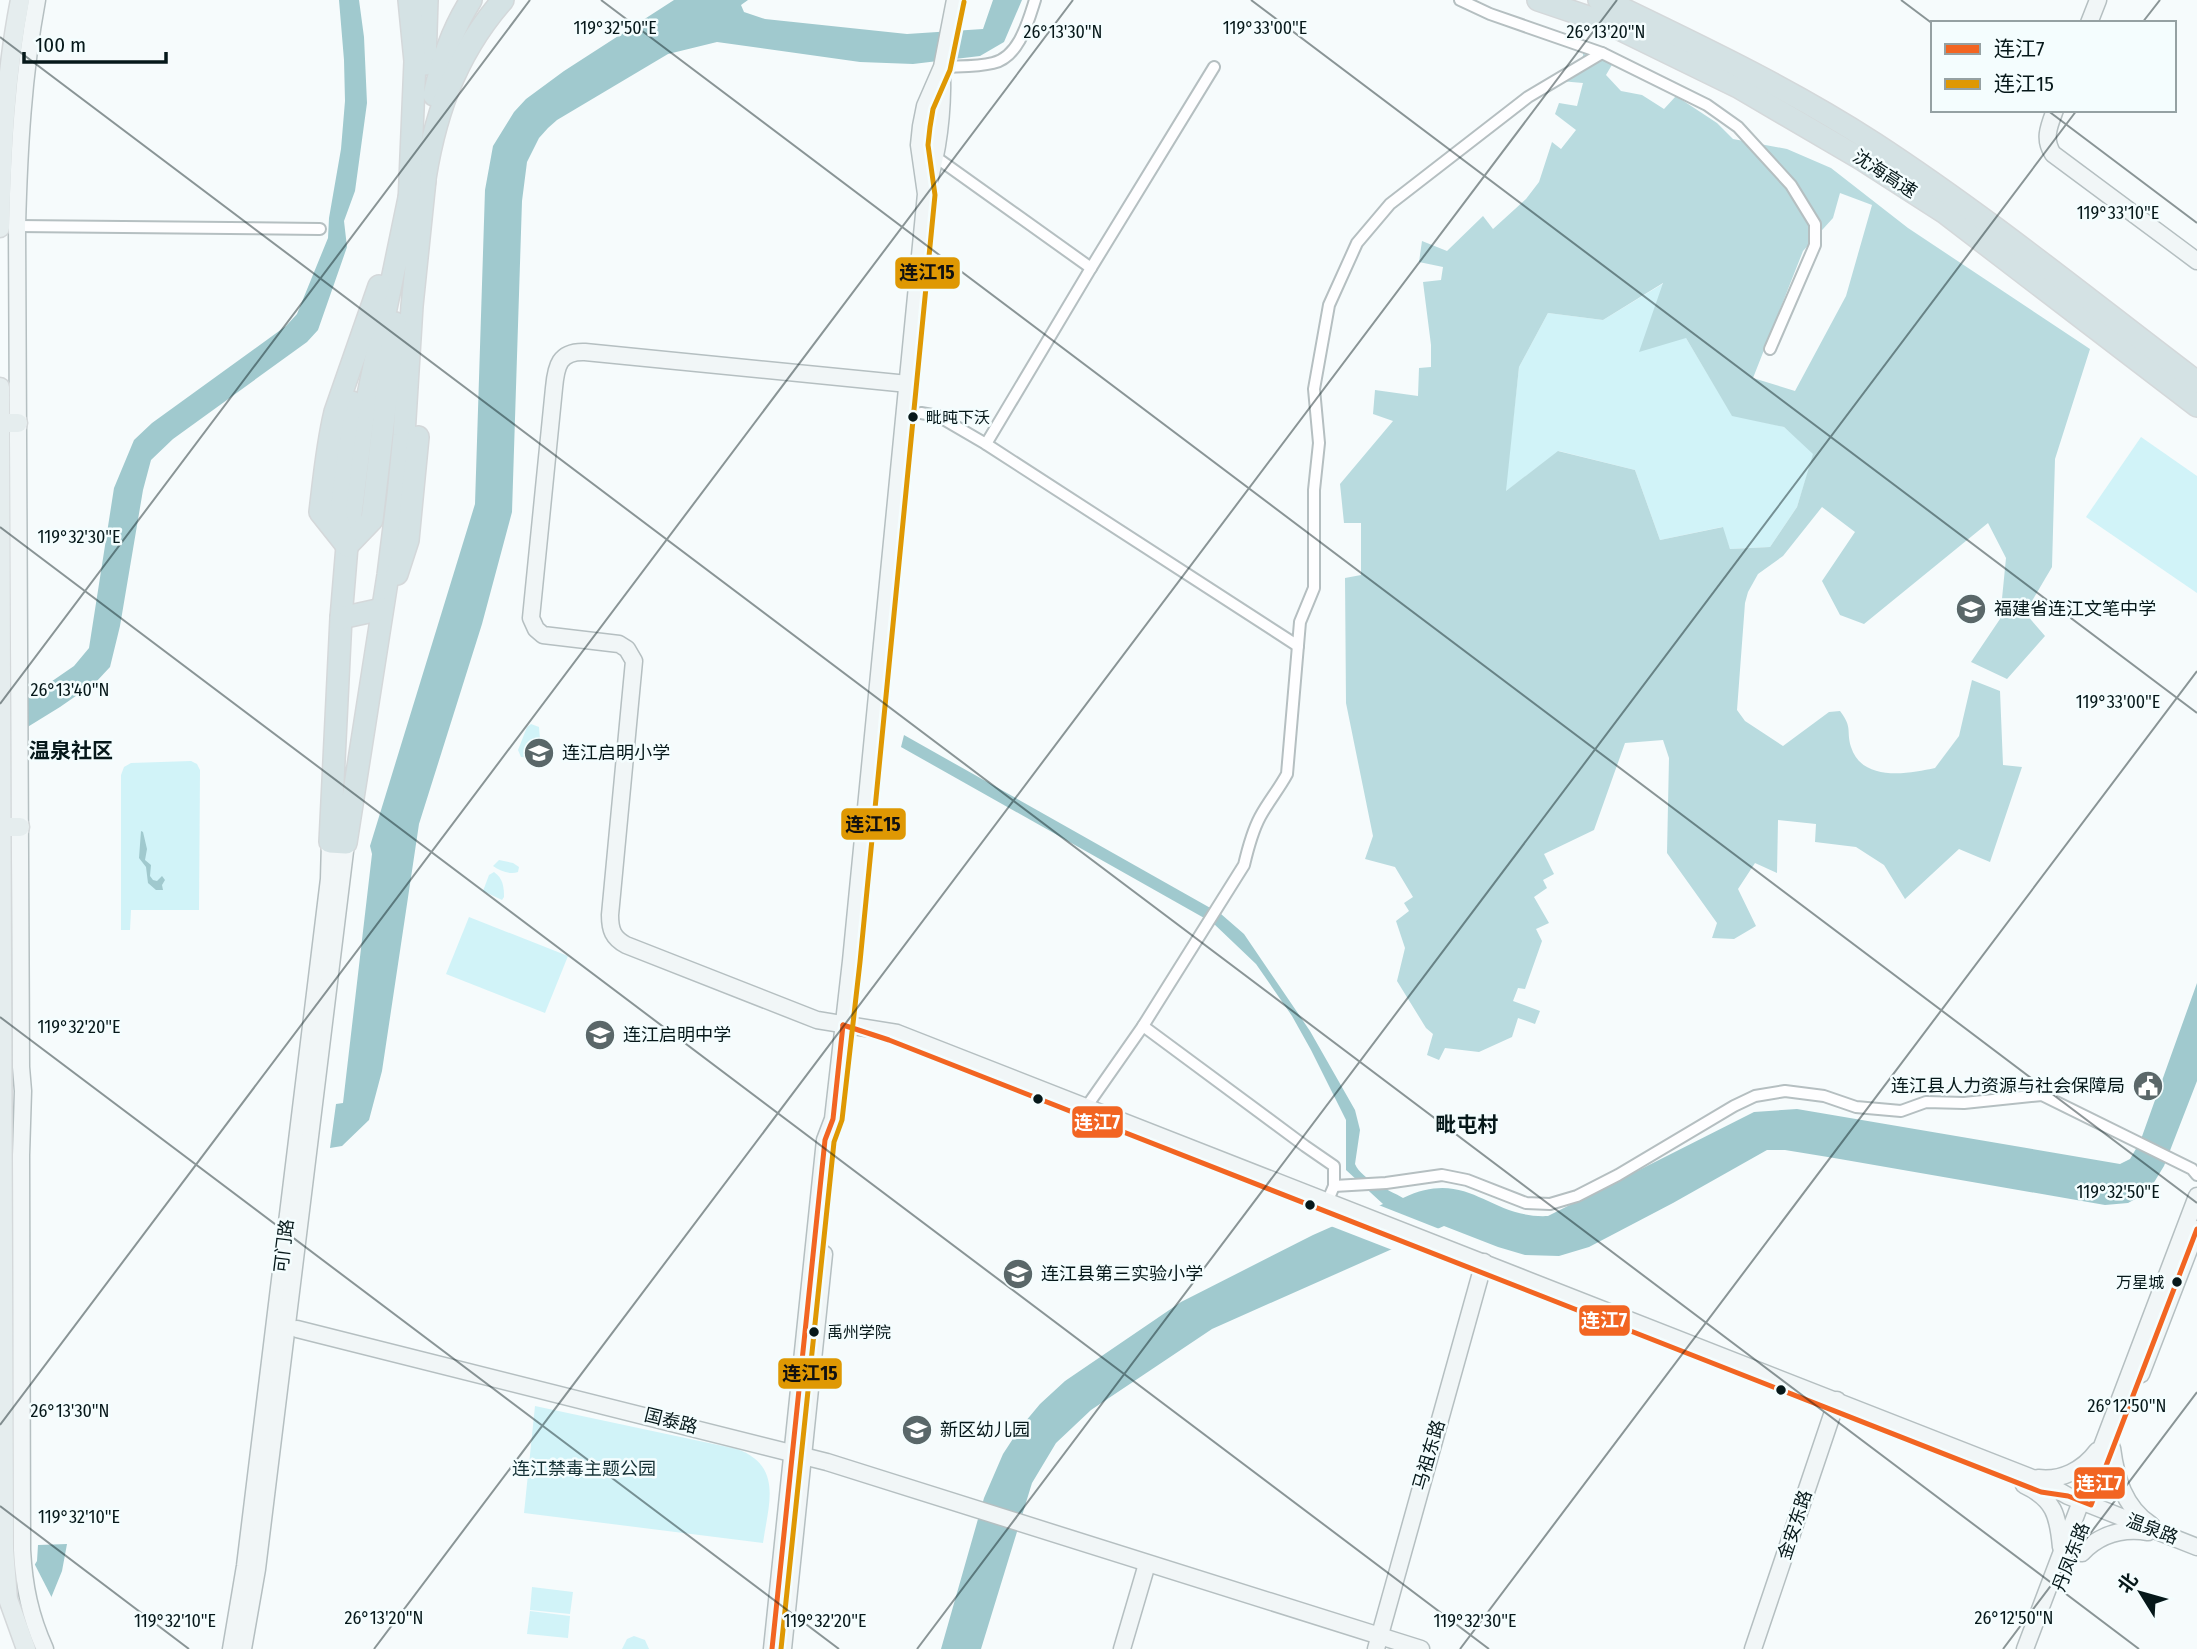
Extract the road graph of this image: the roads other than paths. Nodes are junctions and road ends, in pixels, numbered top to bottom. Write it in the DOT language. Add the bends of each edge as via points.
graph roads {
  1 [pos="20,0"];
  2 [pos="37,0"];
  3 [pos="409,0"];
  4 [pos="427,0"];
  5 [pos="471,0"];
  6 [pos="503,0"];
  7 [pos="955,0"];
  8 [pos="1035,0"];
  9 [pos="1460,0"];
  10 [pos="1538,0"];
  11 [pos="1599,0"];
  12 [pos="2098,0"];
  13 [pos="2090,21"];
  14 [pos="1602,53"];
  15 [pos="942,67"];
  16 [pos="1214,67"];
  17 [pos="2054,112"];
  18 [pos="937,158"];
  19 [pos="425,180"];
  20 [pos="926,194"];
  21 [pos="410,198"];
  22 [pos="9,227"];
  23 [pos="320,229"];
  24 [pos="2197,261"];
  25 [pos="1091,268"];
  26 [pos="1770,349"];
  27 [pos="2197,382"];
  28 [pos="908,384"];
  29 [pos="0,387"];
  30 [pos="2197,406"];
  31 [pos="921,413"];
  32 [pos="9,423"];
  33 [pos="986,444"];
  34 [pos="347,546"];
  35 [pos="382,609"];
  36 [pos="341,618"];
  37 [pos="1298,646"];
  38 [pos="2,712"];
  39 [pos="11,827"];
  40 [pos="338,842"];
  41 [pos="844,1025"];
  42 [pos="1143,1026"];
  43 [pos="1087,1106"];
  44 [pos="2197,1175"];
  45 [pos="1331,1193"];
  46 [pos="2197,1196"];
  47 [pos="1344,1212"];
  48 [pos="2197,1229"];
  49 [pos="9,1244"];
  50 [pos="1483,1267"];
  51 [pos="297,1329"];
  52 [pos="1835,1405"];
  53 [pos="2110,1441"];
  54 [pos="798,1454"];
  55 [pos="2026,1480"];
  56 [pos="2080,1501"];
  57 [pos="2164,1534"];
  58 [pos="2197,1547"];
  59 [pos="2068,1552"];
  60 [pos="1147,1564"];
  61 [pos="1378,1642"];
  62 [pos="25,1646"];
  63 [pos="45,1649"];
  64 [pos="231,1649"];
  65 [pos="243,1649"];
  66 [pos="772,1649"];
  67 [pos="783,1649"];
  68 [pos="1122,1649"];
  69 [pos="1421,1649"];
  70 [pos="1754,1649"];
  71 [pos="2025,1649"];
  72 [pos="2036,1649"];
  1 -- 22 [label="main road" via="4,115"];
  2 -- 22 [label="main road"];
  3 -- 21 [label="highway" via="415,61"];
  4 -- 21 [label="highway" via="423,103"];
  5 -- 19 [label="highway" via="444,55 433,99"];
  6 -- 19 [label="highway" via="458,63 434,134"];
  7 -- 15 [label="main road"];
  8 -- 15 [label="street" via="1008,56 993,63"];
  9 -- 14 [label="street"];
  10 -- 30 [label="highway, 沈海高速" via="1609,24 1726,81 1861,159 1945,213"];
  11 -- 27 [label="highway, 沈海高速" via="1747,69 1872,142 1955,198"];
  12 -- 13 [label="main road"];
  14 -- 26 [label="street" via="1707,105 1738,127 1791,185 1815,224 1815,245"];
  14 -- 37 [label="street" via="1528,97 1390,204 1357,243 1329,304 1314,388 1319,443 1314,589 1300,622"];
  15 -- 18 [label="main road"];
  15 -- 20 [label="main road" via="921,126"];
  16 -- 25 [label="street"];
  17 -- 24 [label="main road" via="2047,136 2053,154"];
  18 -- 20 [label="main road"];
  18 -- 25 [label="street"];
  19 -- 35 [label="highway" via="404,435"];
  20 -- 28 [label="main road"];
  21 -- 34 [label="highway" via="363,419"];
  21 -- 34 [label="highway" via="330,433 320,512"];
  22 -- 23 [label="street"];
  22 -- 32 [label="main road"];
  25 -- 33 [label="street"];
  28 -- 41 [label="main road"];
  28 -- 41 [label="main road" via="578,351 559,362 552,402 532,622 547,637 619,644 634,661 611,932 626,945 817,1020"];
  29 -- 32 [label="main road"];
  31 -- 33 [label="street" via="937,416"];
  32 -- 38 [label="main road"];
  32 -- 39 [label="main road" via="19,699"];
  33 -- 37 [label="street"];
  34 -- 36 [label="highway"];
  35 -- 36 [label="highway"];
  35 -- 40 [label="highway"];
  36 -- 40 [label="highway"];
  37 -- 42 [label="street" via="1287,774 1260,815 1244,865"];
  38 -- 39 [label="main road"];
  39 -- 49 [label="main road"];
  40 -- 64 [label="main road, 可门路" via="327,892"];
  40 -- 65 [label="main road, 可门路" via="257,1569"];
  41 -- 43 [label="main road, 温泉路" via="891,1030"];
  41 -- 47 [label="main road, 温泉路"];
  41 -- 54 [label="main road" via="832,1119 836,1142"];
  42 -- 43 [label="street"];
  42 -- 45 [label="street" via="1328,1160 1334,1167"];
  43 -- 45 [label="main road, 温泉路"];
  44 -- 45 [label="street" via="2042,1095 1926,1102 1901,1111 1856,1107 1825,1096 1785,1091 1755,1096 1734,1106 1618,1175 1550,1204 1527,1203 1442,1175"];
  45 -- 47 [label="main road, 温泉路"];
  46 -- 53 [label="main road, 丹凤东路"];
  47 -- 50 [label="main road, 温泉路"];
  48 -- 53 [label="main road, 丹凤东路"];
  49 -- 62 [label="main road" via="4,1549 8,1599"];
  49 -- 63 [label="main road" via="23,1575 34,1626"];
  50 -- 52 [label="main road, 温泉路"];
  50 -- 61 [label="main road, 马祖东路"];
  51 -- 54 [label="main road, 国泰路"];
  52 -- 55 [label="main road, 温泉路"];
  52 -- 70 [label="main road, 金安东路"];
  53 -- 55 [label="main road" via="2077,1470"];
  53 -- 56 [label="main road, 丹凤东路"];
  53 -- 57 [label="main road" via="2124,1495 2144,1520"];
  54 -- 60 [label="main road, 国泰路"];
  54 -- 66 [label="main road"];
  54 -- 67 [label="main road"];
  55 -- 56 [label="main road, 温泉路" via="2041,1492"];
  55 -- 59 [label="main road" via="2055,1511"];
  56 -- 57 [label="main road, 温泉路"];
  56 -- 59 [label="main road, 丹凤东路"];
  57 -- 58 [label="main road, 温泉路"];
  57 -- 59 [label="main road" via="2126,1531 2100,1538 2082,1553"];
  59 -- 71 [label="main road, 丹凤东路"];
  59 -- 72 [label="main road, 丹凤东路"];
  60 -- 61 [label="main road, 国泰路"];
  60 -- 68 [label="main road"];
  61 -- 69 [label="main road"];
}
